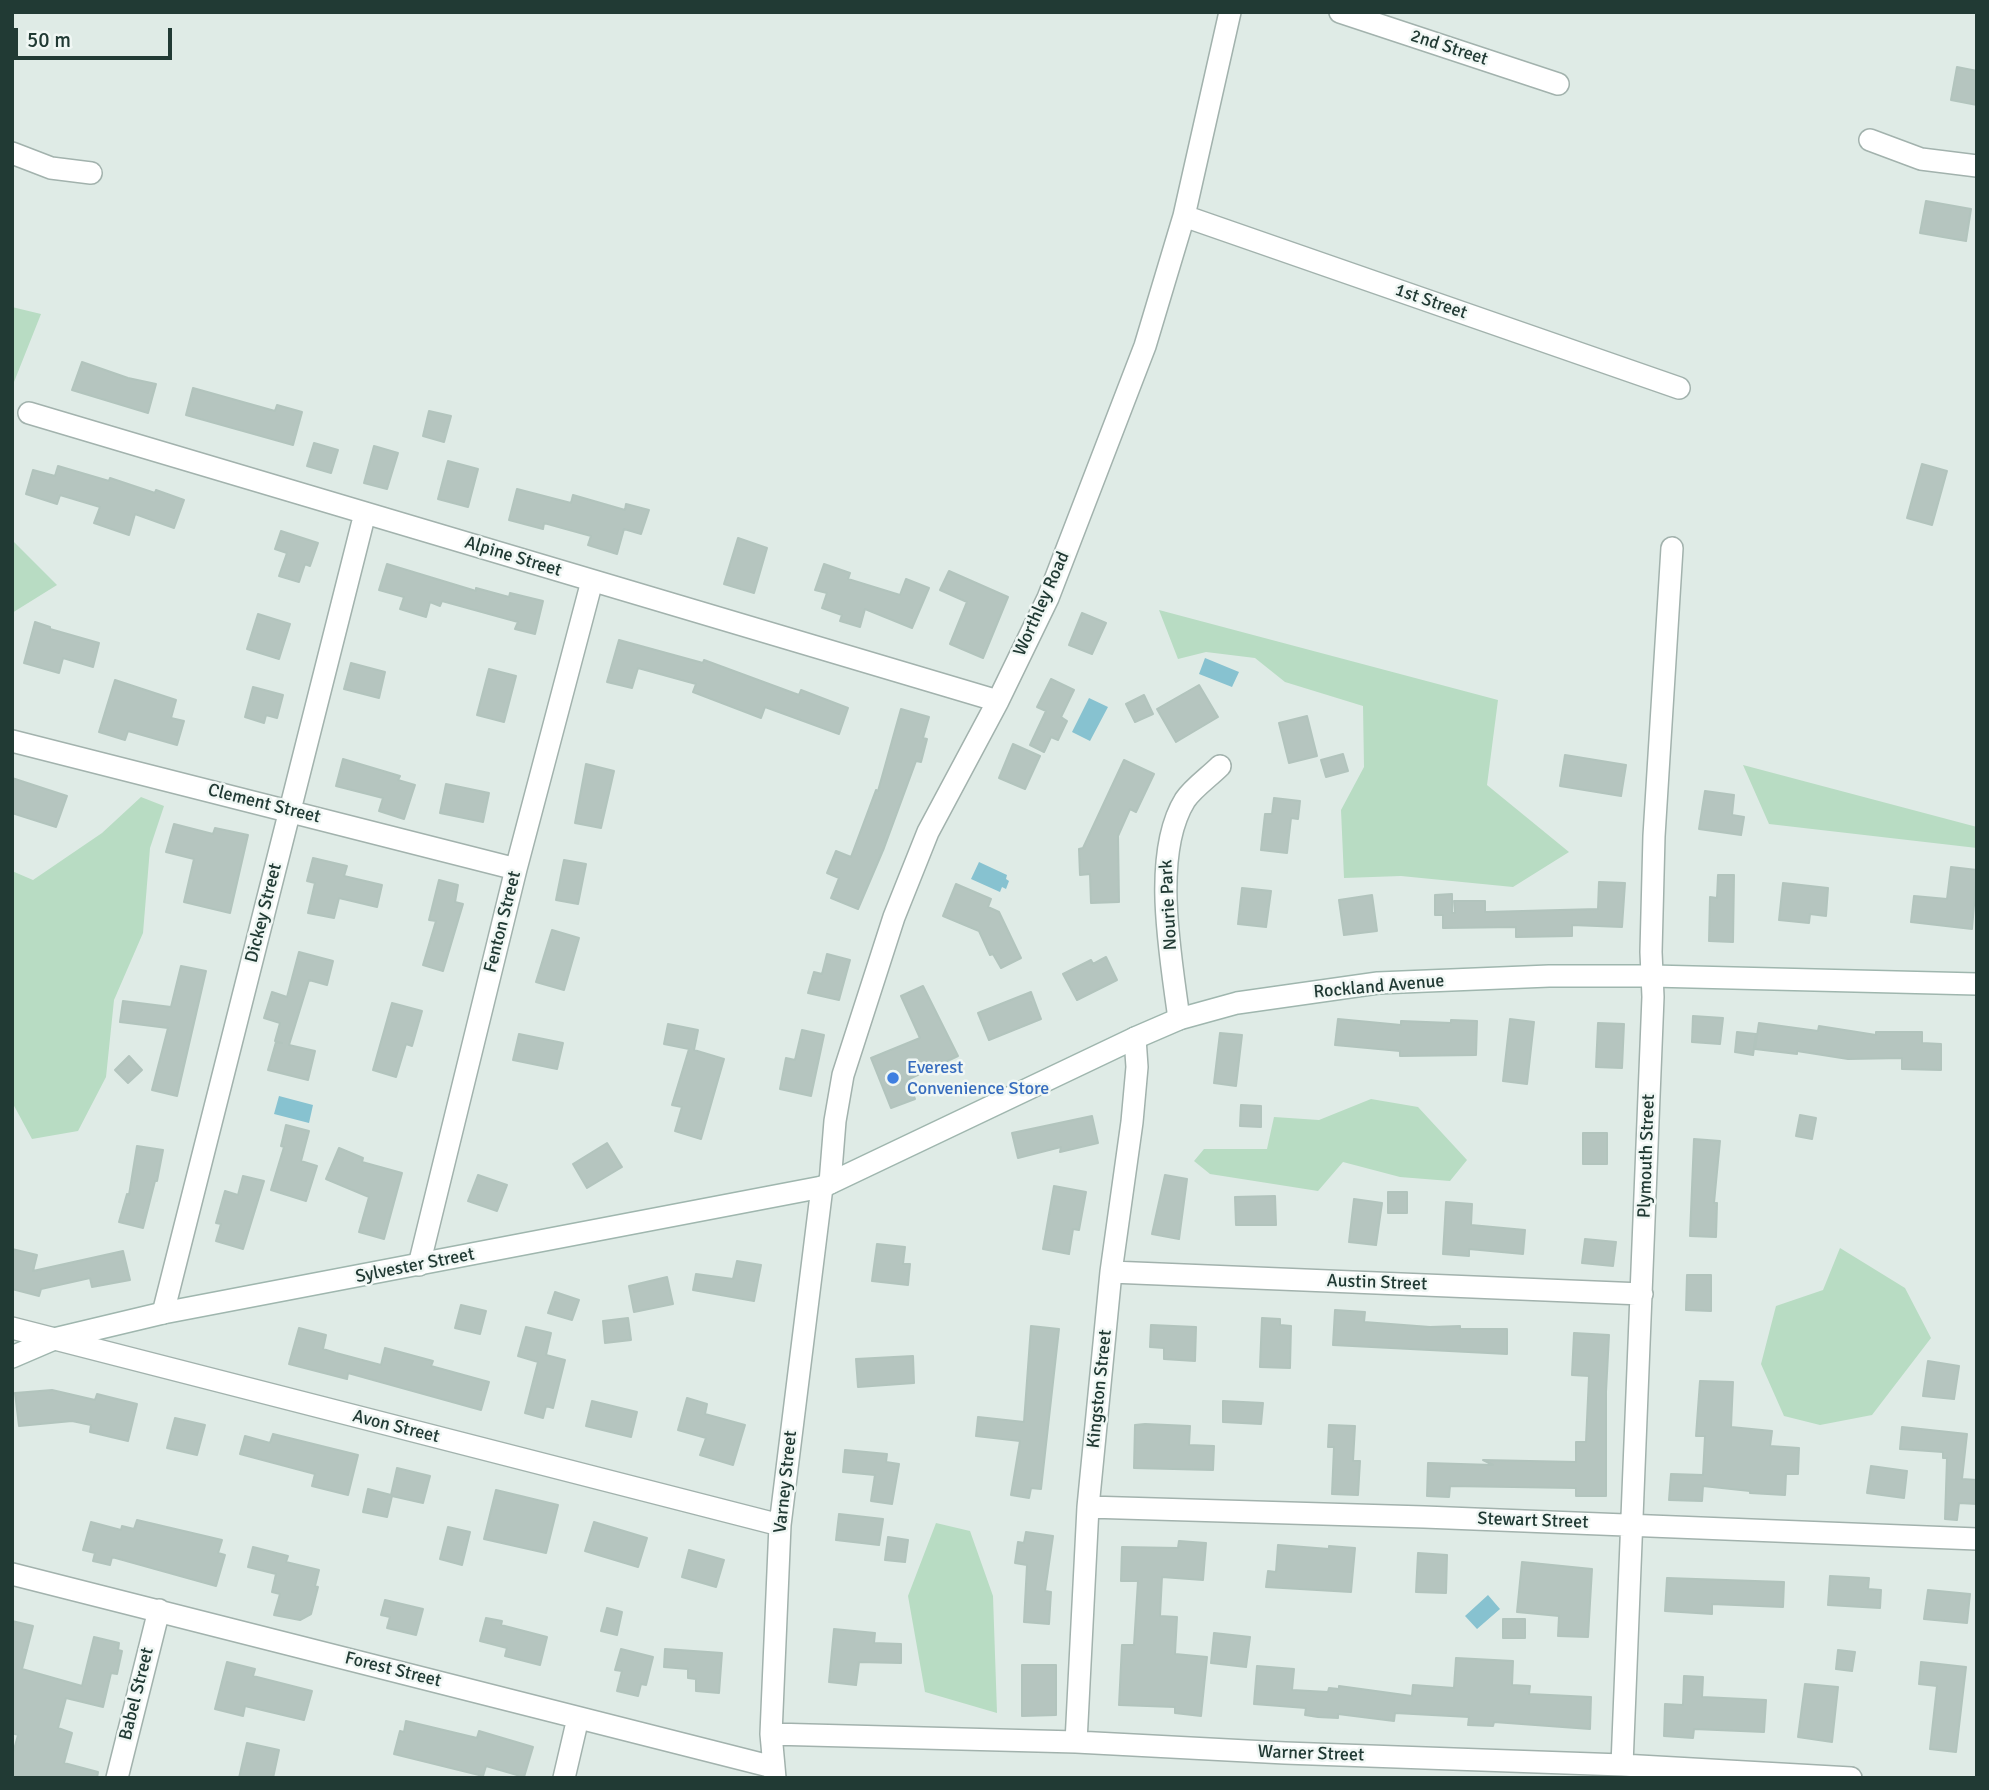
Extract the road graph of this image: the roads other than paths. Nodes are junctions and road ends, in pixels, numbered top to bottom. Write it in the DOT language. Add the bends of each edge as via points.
graph roads {
  1 [pos="1230,12"];
  2 [pos="1340,12"];
  3 [pos="1558,83"];
  4 [pos="1870,140"];
  5 [pos="12,153"];
  6 [pos="1977,166"];
  7 [pos="91,173"];
  8 [pos="1184,216"];
  9 [pos="1679,388"];
  10 [pos="29,413"];
  11 [pos="365,513"];
  12 [pos="1672,548"];
  13 [pos="592,580"];
  14 [pos="998,701"];
  15 [pos="12,741"];
  16 [pos="1220,766"];
  17 [pos="290,811"];
  18 [pos="516,869"];
  19 [pos="1651,976"];
  20 [pos="1977,984"];
  21 [pos="1179,1019"];
  22 [pos="1135,1038"];
  23 [pos="826,1185"];
  24 [pos="419,1265"];
  25 [pos="1111,1272"];
  26 [pos="1642,1294"];
  27 [pos="163,1313"];
  28 [pos="12,1328"];
  29 [pos="54,1339"];
  30 [pos="12,1357"];
  31 [pos="1088,1507"];
  32 [pos="780,1525"];
  33 [pos="1632,1526"];
  34 [pos="1977,1539"];
  35 [pos="12,1574"];
  36 [pos="159,1611"];
  37 [pos="578,1717"];
  38 [pos="771,1734"];
  39 [pos="1076,1742"];
  40 [pos="1622,1765"];
  41 [pos="774,1772"];
  42 [pos="117,1778"];
  43 [pos="564,1778"];
  44 [pos="1852,1778"];
  1 -- 8 [label="street, Worthley Road"];
  2 -- 3 [label="street, 2nd Street"];
  4 -- 6 [label="street" via="1921,159"];
  5 -- 7 [label="street" via="51,168"];
  8 -- 9 [label="street, 1st Street"];
  8 -- 14 [label="street, Worthley Road" via="1145,346 1048,598"];
  10 -- 11 [label="street, Alpine Street"];
  11 -- 13 [label="street, Alpine Street"];
  11 -- 17 [label="street, Dickey Street"];
  12 -- 19 [label="street, Plymouth Street" via="1654,836"];
  13 -- 14 [label="street, Alpine Street"];
  13 -- 18 [label="street, Fenton Street"];
  14 -- 23 [label="street, Worthley Road" via="928,832 894,917 843,1075"];
  15 -- 17 [label="street, Clement Street"];
  16 -- 21 [label="street, Nourie Park" via="1186,798 1172,825 1167,850"];
  17 -- 18 [label="street, Clement Street"];
  17 -- 27 [label="street, Dickey Street"];
  18 -- 24 [label="street, Fenton Street"];
  19 -- 20 [label="street, Rockland Avenue"];
  19 -- 21 [label="street, Rockland Avenue" via="1378,983 1237,1003"];
  19 -- 26 [label="street, Plymouth Street"];
  21 -- 22 [label="street, Rockland Avenue"];
  22 -- 23 [label="street, Rockland Avenue"];
  22 -- 25 [label="street, Kingston Street" via="1132,1122"];
  23 -- 24 [label="street, Sylvester Street"];
  23 -- 32 [label="street, Varney Street"];
  24 -- 27 [label="street, Sylvester Street"];
  25 -- 26 [label="street, Austin Street"];
  25 -- 31 [label="street, Kingston Street"];
  26 -- 33 [label="street, Plymouth Street"];
  27 -- 29 [label="street, Sylvester Street"];
  28 -- 29 [label="street, Avon Street"];
  29 -- 30 [label="street, Sylvester Street"];
  29 -- 32 [label="street, Avon Street"];
  31 -- 33 [label="street, Stewart Street"];
  31 -- 39 [label="street, Kingston Street"];
  32 -- 38 [label="street, Varney Street"];
  33 -- 34 [label="street, Stewart Street"];
  33 -- 40 [label="street, Plymouth Street"];
  35 -- 36 [label="street, Forest Street"];
  36 -- 37 [label="street, Forest Street"];
  36 -- 42 [label="street, Babel Street"];
  37 -- 41 [label="street, Forest Street"];
  37 -- 43 [label="street"];
  38 -- 39 [label="street, Warner Street"];
  38 -- 41 [label="street, Varney Street"];
  39 -- 40 [label="street, Warner Street"];
  40 -- 44 [label="street, Warner Street"];
}
